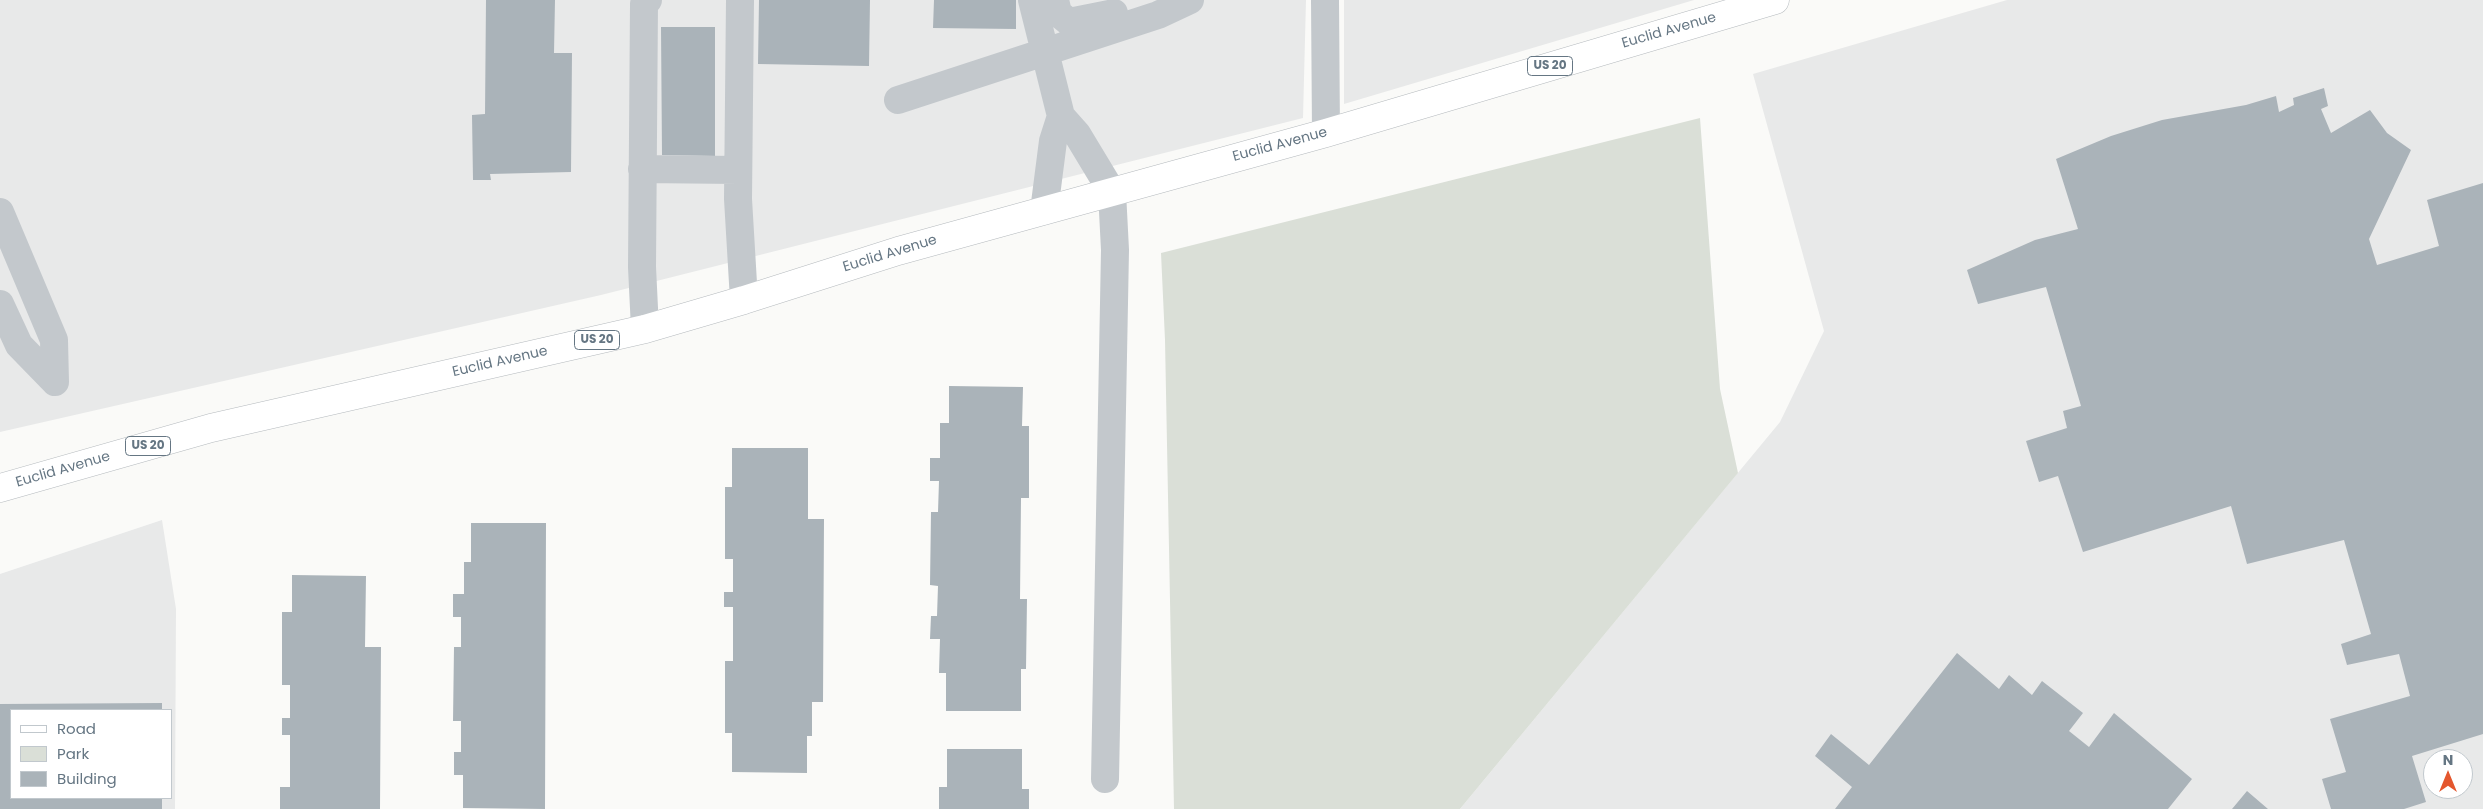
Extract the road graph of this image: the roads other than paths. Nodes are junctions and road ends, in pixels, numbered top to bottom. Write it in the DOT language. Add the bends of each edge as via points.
graph roads {
  1 [pos="648,0"];
  2 [pos="740,0"];
  3 [pos="1032,0"];
  4 [pos="1055,0"];
  5 [pos="1150,0"];
  6 [pos="1190,0"];
  7 [pos="1325,0"];
  8 [pos="1775,0"];
  9 [pos="1079,10"];
  10 [pos="1110,30"];
  11 [pos="1044,51"];
  12 [pos="898,100"];
  13 [pos="1061,116"];
  14 [pos="1326,133"];
  15 [pos="642,169"];
  16 [pos="738,170"];
  17 [pos="1112,192"];
  18 [pos="1044,211"];
  19 [pos="0,212"];
  20 [pos="744,300"];
  21 [pos="0,304"];
  22 [pos="644,329"];
  23 [pos="0,488"];
  24 [pos="1105,779"];
  1 -- 15 [label="street" via="644,4"];
  2 -- 16 [label="street"];
  3 -- 11 [label="street"];
  4 -- 9 [label="street" via="1058,13 1069,22"];
  5 -- 9 [label="street" via="1128,10"];
  6 -- 10 [label="street" via="1158,15"];
  7 -- 14 [label="street"];
  8 -- 14 [label="main road, Euclid Avenue / US 20"];
  9 -- 10 [label="street"];
  10 -- 11 [label="street"];
  11 -- 12 [label="street"];
  11 -- 13 [label="street"];
  13 -- 17 [label="street" via="1077,134"];
  13 -- 18 [label="street" via="1053,141"];
  14 -- 17 [label="main road, Euclid Avenue / US 20"];
  15 -- 16 [label="street"];
  15 -- 22 [label="street"];
  16 -- 20 [label="street"];
  17 -- 18 [label="main road, Euclid Avenue / US 20"];
  17 -- 24 [label="street" via="1115,250"];
  18 -- 20 [label="main road, Euclid Avenue / US 20" via="898,251"];
  19 -- 21 [label="street" via="54,340 55,382 19,345"];
  20 -- 22 [label="main road, Euclid Avenue / US 20"];
  22 -- 23 [label="main road, Euclid Avenue / US 20" via="210,428"];
}
